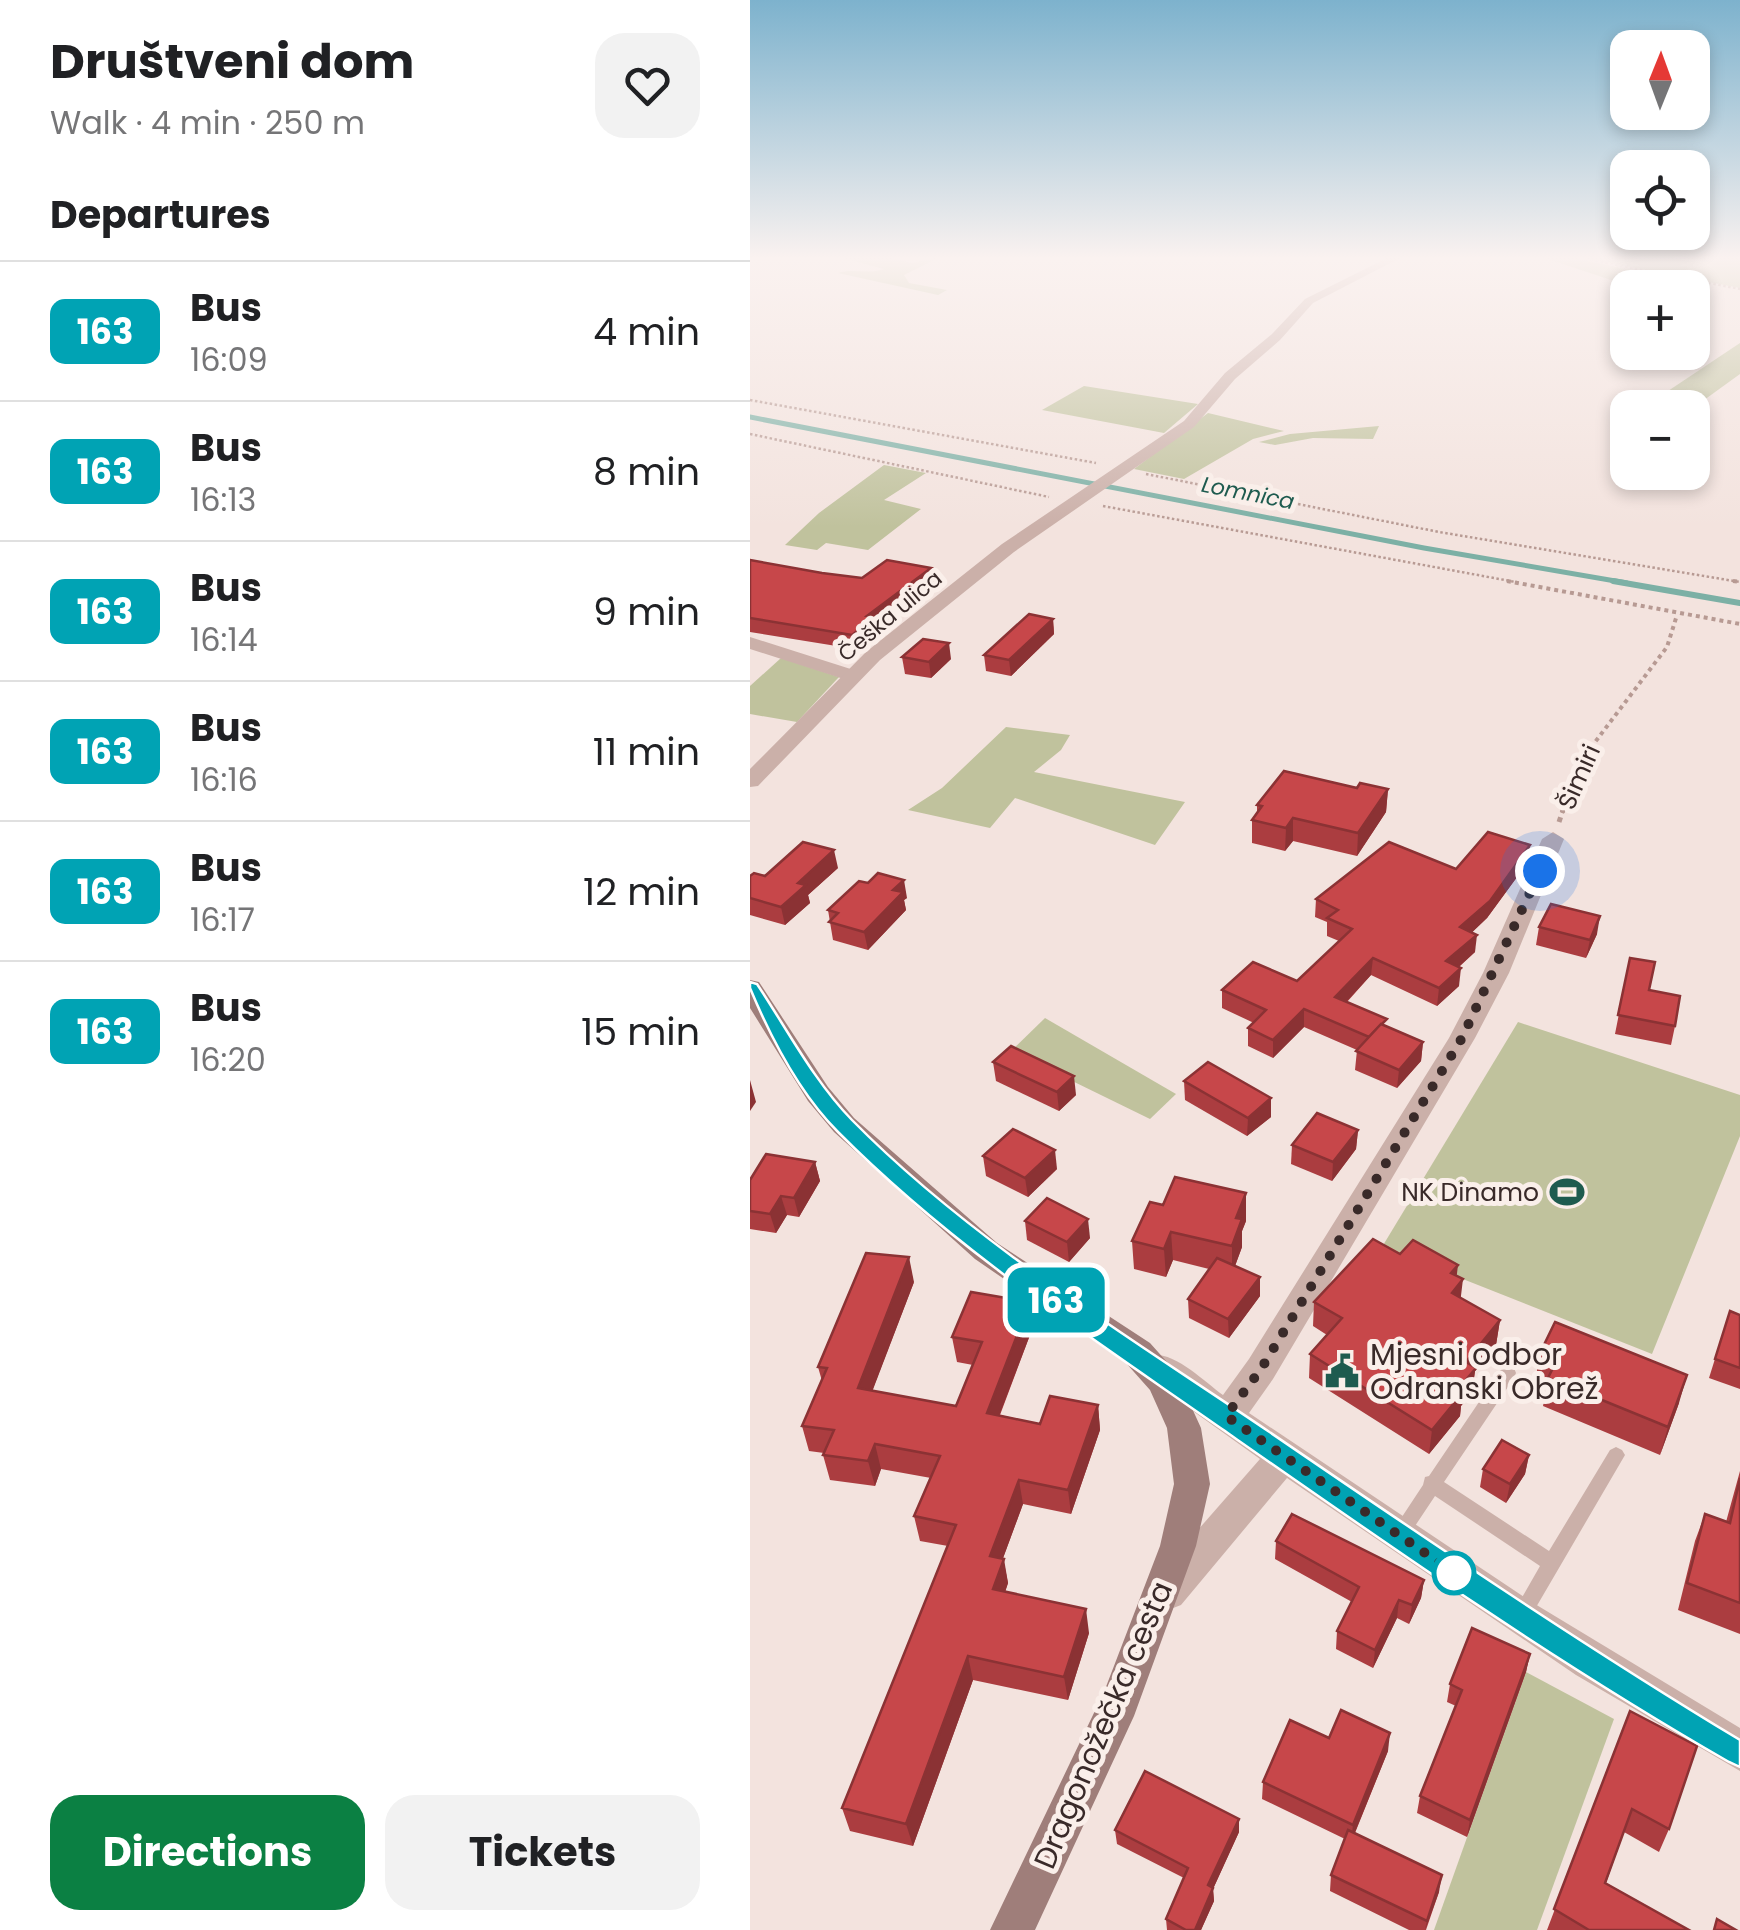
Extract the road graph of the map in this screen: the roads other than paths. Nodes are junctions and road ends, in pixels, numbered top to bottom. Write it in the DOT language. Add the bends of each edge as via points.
graph roads {
  1 [pos="1263,347"];
  2 [pos="750,643"];
  3 [pos="853,676"];
  4 [pos="750,781"];
  5 [pos="1553,838"];
  6 [pos="750,988"];
  7 [pos="1138,1353"];
  8 [pos="1508,1373"];
  9 [pos="1226,1416"];
  10 [pos="1616,1455"];
  11 [pos="1284,1456"];
  12 [pos="1431,1483"];
  13 [pos="1398,1536"];
  14 [pos="1552,1563"];
  15 [pos="1158,1603"];
  16 [pos="1520,1617"];
  17 [pos="1740,1751"];
  18 [pos="1012,1930"];
  1 -- 3 [label="street, Češka ulica" via="1189,424 983,567"];
  2 -- 3 [label="street"];
  3 -- 4 [label="street, Češka ulica"];
  5 -- 9 [label="street, Šimiri" via="1462,1038"];
  6 -- 7 [label="main road, Dragonožečka cesta" via="844,1126 986,1251"];
  7 -- 9 [label="street"];
  7 -- 15 [label="main road, Dragonožečka cesta" via="1172,1397 1192,1463 1186,1524"];
  8 -- 12 [label="lane"];
  9 -- 11 [label="street"];
  10 -- 14 [label="lane"];
  11 -- 13 [label="street"];
  11 -- 15 [label="street"];
  12 -- 13 [label="lane"];
  12 -- 14 [label="lane"];
  13 -- 16 [label="street"];
  14 -- 16 [label="lane"];
  15 -- 18 [label="main road, Dragonožečka cesta" via="1120,1702"];
  16 -- 17 [label="street"];
}
